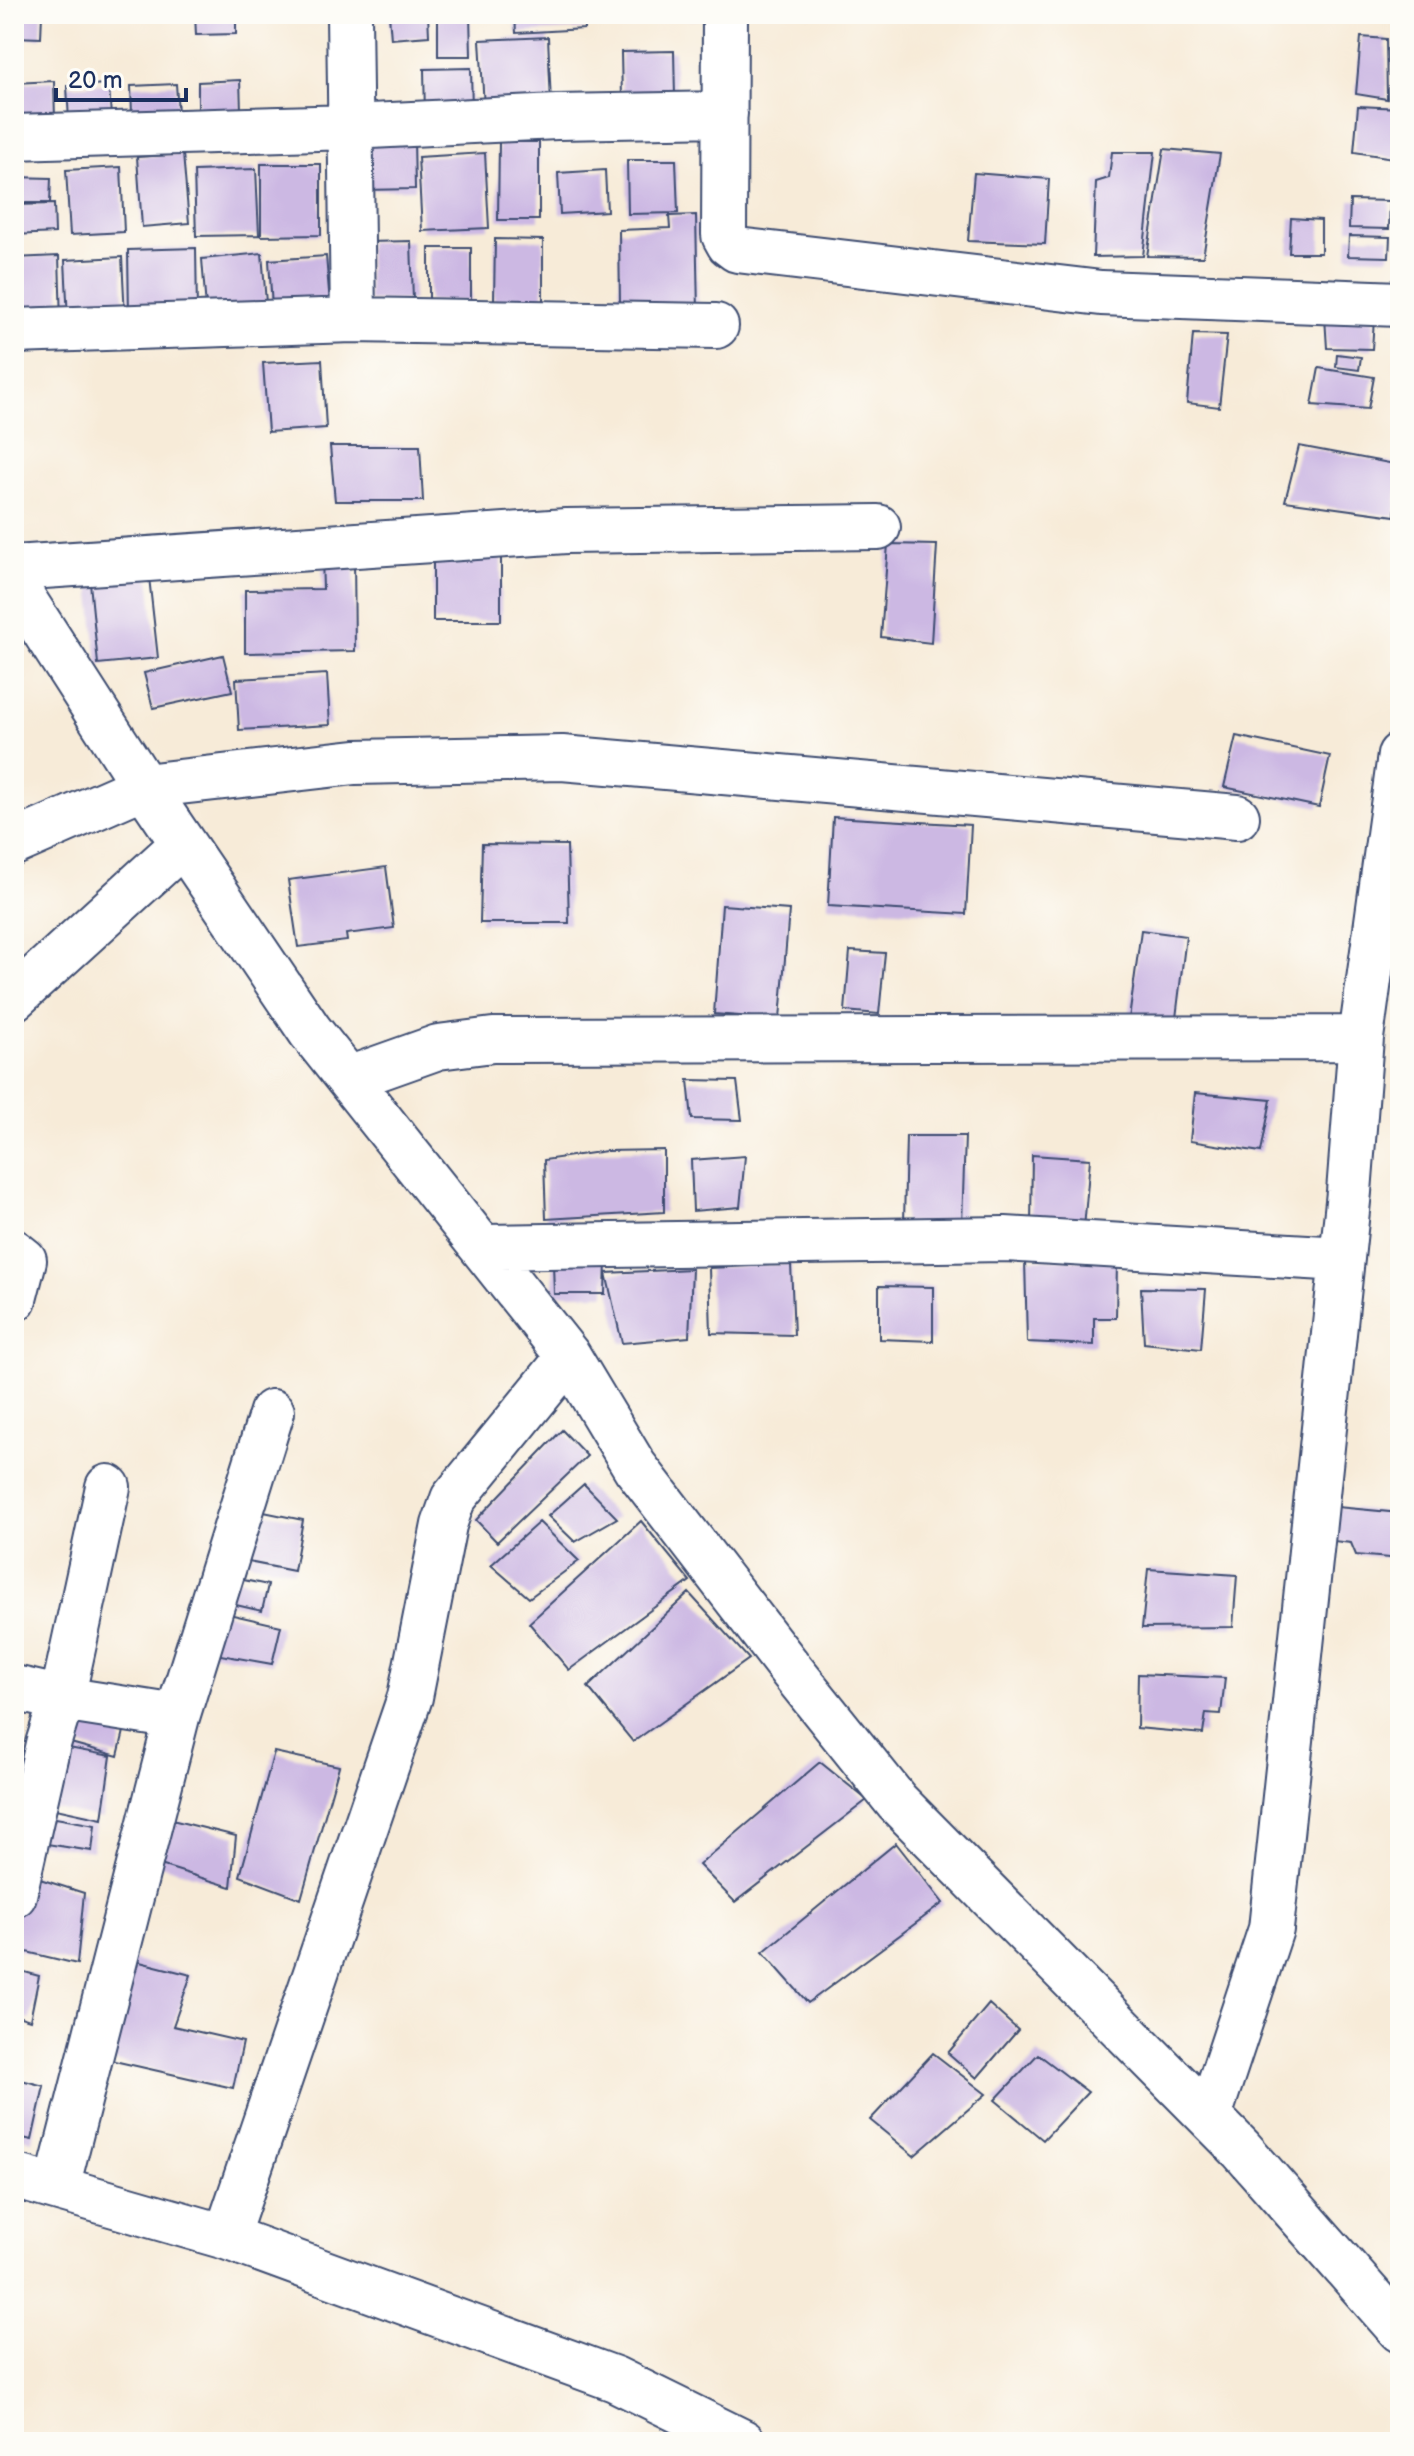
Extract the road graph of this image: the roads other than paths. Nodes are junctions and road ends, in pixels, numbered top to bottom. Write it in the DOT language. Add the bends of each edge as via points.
graph roads {
  1 [pos="349,14"];
  2 [pos="725,14"];
  3 [pos="725,114"];
  4 [pos="350,127"];
  5 [pos="14,137"];
  6 [pos="1400,304"];
  7 [pos="353,320"];
  8 [pos="716,326"];
  9 [pos="14,331"];
  10 [pos="878,527"];
  11 [pos="14,568"];
  12 [pos="14,584"];
  13 [pos="1400,755"];
  14 [pos="144,786"];
  15 [pos="1237,817"];
  16 [pos="14,843"];
  17 [pos="183,844"];
  18 [pos="14,998"];
  19 [pos="1361,1038"];
  20 [pos="348,1079"];
  21 [pos="482,1247"];
  22 [pos="14,1252"];
  23 [pos="1342,1259"];
  24 [pos="14,1299"];
  25 [pos="569,1357"];
  26 [pos="272,1412"];
  27 [pos="108,1487"];
  28 [pos="14,1688"];
  29 [pos="62,1699"];
  30 [pos="177,1717"];
  31 [pos="14,1895"];
  32 [pos="1209,2116"];
  33 [pos="14,2176"];
  34 [pos="57,2187"];
  35 [pos="226,2237"];
  36 [pos="1400,2330"];
  37 [pos="743,2442"];
  1 -- 4 [label="street"];
  2 -- 3 [label="street"];
  3 -- 4 [label="street"];
  3 -- 6 [label="street" via="724,235 737,250 1101,293"];
  4 -- 5 [label="street"];
  4 -- 7 [label="street"];
  7 -- 8 [label="street"];
  7 -- 9 [label="street"];
  10 -- 11 [label="street" via="566,531"];
  12 -- 14 [label="street"];
  13 -- 19 [label="street"];
  14 -- 15 [label="street" via="355,762 562,758"];
  14 -- 16 [label="street"];
  14 -- 17 [label="street"];
  17 -- 18 [label="street"];
  17 -- 20 [label="street"];
  19 -- 20 [label="street" via="493,1040 438,1047"];
  19 -- 23 [label="street"];
  20 -- 21 [label="street"];
  21 -- 23 [label="street" via="1005,1239"];
  21 -- 25 [label="street"];
  22 -- 24 [label="street" via="24,1260"];
  23 -- 32 [label="street" via="1271,1929"];
  25 -- 32 [label="street" via="635,1467 897,1802"];
  25 -- 35 [label="street" via="453,1499 410,1697"];
  26 -- 30 [label="street"];
  27 -- 29 [label="street"];
  28 -- 29 [label="street"];
  29 -- 30 [label="street"];
  29 -- 31 [label="street"];
  30 -- 34 [label="street"];
  32 -- 36 [label="street"];
  33 -- 34 [label="street"];
  34 -- 35 [label="street"];
  35 -- 37 [label="street" via="615,2379"];
}
